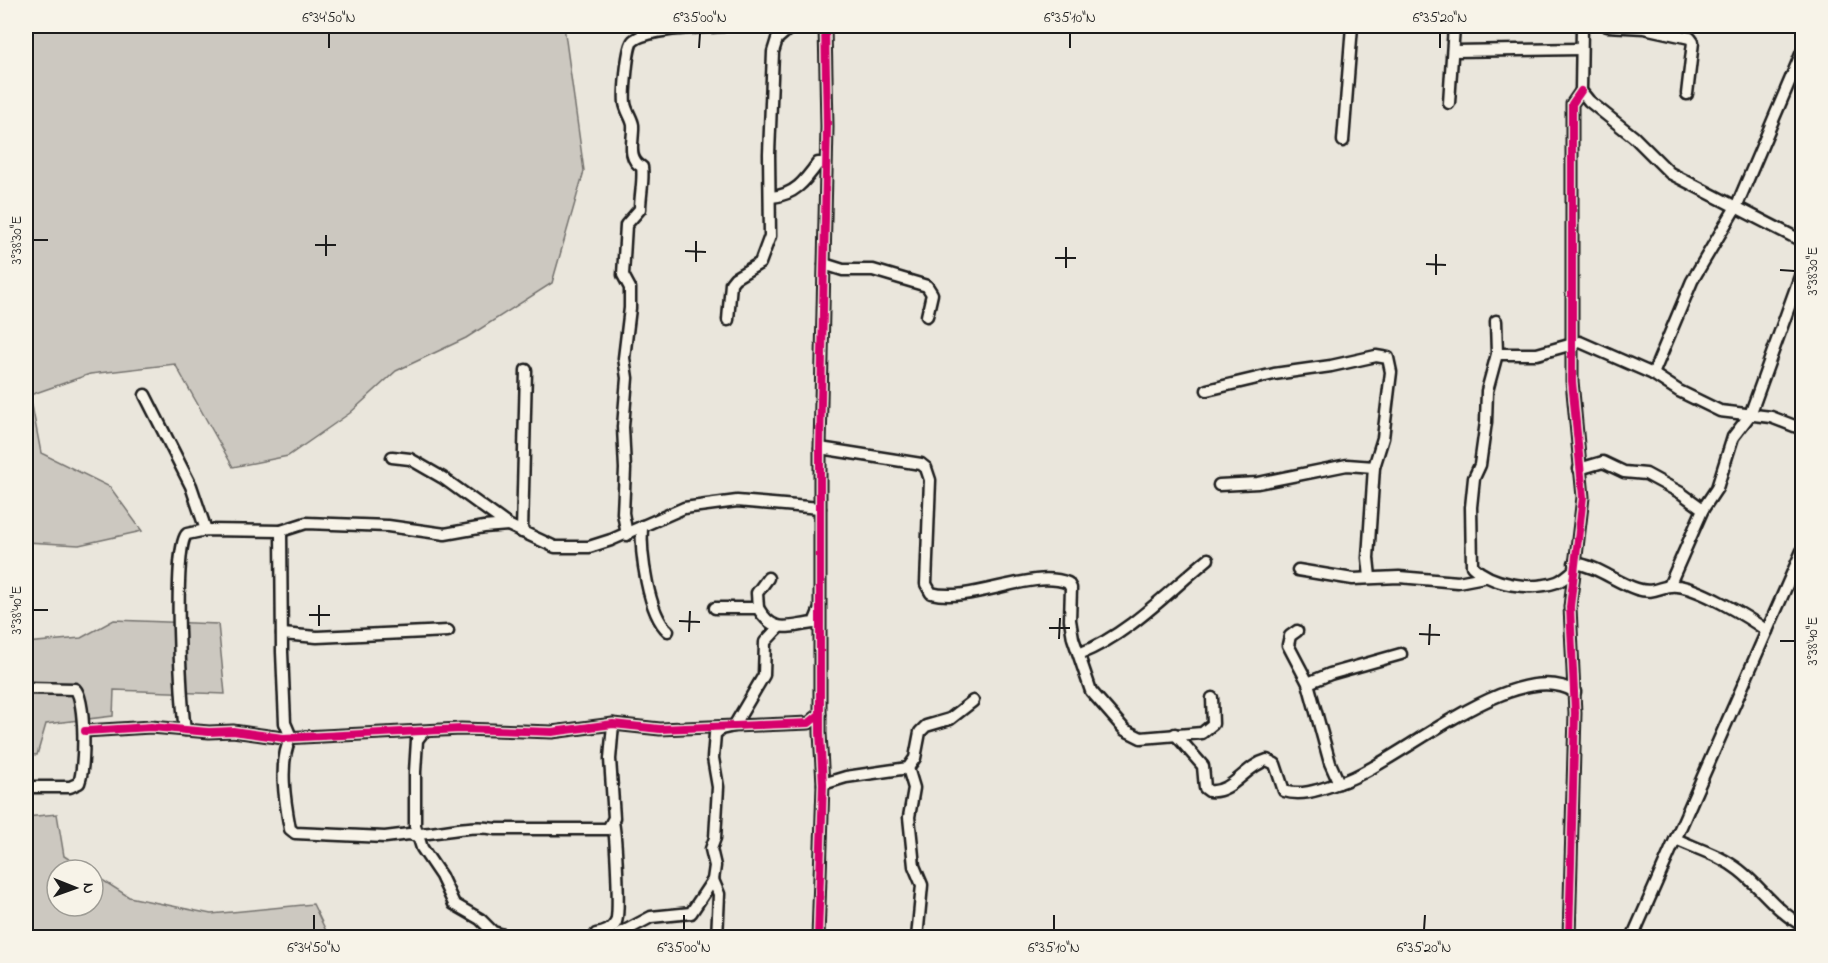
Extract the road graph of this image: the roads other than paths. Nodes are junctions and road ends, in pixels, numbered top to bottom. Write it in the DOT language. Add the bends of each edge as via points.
graph roads {
  1 [pos="723,26"];
  2 [pos="792,26"];
  3 [pos="825,26"];
  4 [pos="1352,26"];
  5 [pos="1454,26"];
  6 [pos="1582,26"];
  7 [pos="1607,26"];
  8 [pos="1581,49"];
  9 [pos="1454,51"];
  10 [pos="1803,52"];
  11 [pos="1581,91"];
  12 [pos="1687,94"];
  13 [pos="1589,101"];
  14 [pos="1449,103"];
  15 [pos="1572,104"];
  16 [pos="1343,141"];
  17 [pos="825,163"];
  18 [pos="771,197"];
  19 [pos="1737,205"];
  20 [pos="1803,241"];
  21 [pos="824,264"];
  22 [pos="1803,271"];
  23 [pos="927,316"];
  24 [pos="728,320"];
  25 [pos="1496,321"];
  26 [pos="1572,343"];
  27 [pos="1497,354"];
  28 [pos="526,370"];
  29 [pos="1653,374"];
  30 [pos="1207,390"];
  31 [pos="145,395"];
  32 [pos="1750,415"];
  33 [pos="1803,429"];
  34 [pos="820,448"];
  35 [pos="392,457"];
  36 [pos="1374,467"];
  37 [pos="1579,469"];
  38 [pos="1219,485"];
  39 [pos="820,508"];
  40 [pos="1703,509"];
  41 [pos="508,525"];
  42 [pos="642,526"];
  43 [pos="206,530"];
  44 [pos="281,531"];
  45 [pos="522,532"];
  46 [pos="627,535"];
  47 [pos="1803,551"];
  48 [pos="1208,559"];
  49 [pos="1472,566"];
  50 [pos="1573,567"];
  51 [pos="1298,570"];
  52 [pos="1798,571"];
  53 [pos="1370,577"];
  54 [pos="1484,577"];
  55 [pos="768,578"];
  56 [pos="1469,580"];
  57 [pos="1558,582"];
  58 [pos="1669,586"];
  59 [pos="1570,591"];
  60 [pos="820,602"];
  61 [pos="715,608"];
  62 [pos="758,608"];
  63 [pos="779,627"];
  64 [pos="448,630"];
  65 [pos="668,631"];
  66 [pos="1297,631"];
  67 [pos="1767,631"];
  68 [pos="282,634"];
  69 [pos="1080,654"];
  70 [pos="1401,654"];
  71 [pos="1574,677"];
  72 [pos="1308,683"];
  73 [pos="1564,685"];
  74 [pos="26,688"];
  75 [pos="1575,692"];
  76 [pos="1212,698"];
  77 [pos="973,701"];
  78 [pos="820,714"];
  79 [pos="810,723"];
  80 [pos="613,724"];
  81 [pos="734,726"];
  82 [pos="185,730"];
  83 [pos="85,731"];
  84 [pos="423,732"];
  85 [pos="820,733"];
  86 [pos="1175,735"];
  87 [pos="287,740"];
  88 [pos="908,768"];
  89 [pos="1339,783"];
  90 [pos="823,784"];
  91 [pos="26,787"];
  92 [pos="613,822"];
  93 [pos="415,832"];
  94 [pos="1676,839"];
  95 [pos="713,880"];
  96 [pos="617,920"];
  97 [pos="1803,925"];
  98 [pos="596,934"];
  99 [pos="620,936"];
  100 [pos="507,937"];
  101 [pos="717,938"];
  102 [pos="818,938"];
  103 [pos="917,938"];
  104 [pos="1569,938"];
  105 [pos="1632,938"];
  1 -- 46 [label="street" via="652,32 633,41 627,54 625,104 633,124 632,153 643,174 640,209 626,225 623,275 630,288 623,427 623,513"];
  2 -- 18 [label="street" via="777,39 773,52"];
  3 -- 17 [label="street"];
  4 -- 16 [label="street"];
  5 -- 9 [label="street"];
  6 -- 8 [label="street"];
  7 -- 12 [label="street" via="1644,28 1690,38 1693,42"];
  8 -- 9 [label="street"];
  8 -- 11 [label="street"];
  9 -- 14 [label="street"];
  10 -- 19 [label="street"];
  11 -- 13 [label="street"];
  11 -- 15 [label="street"];
  13 -- 15 [label="street"];
  13 -- 19 [label="street" via="1634,137 1663,168"];
  15 -- 26 [label="street"];
  17 -- 18 [label="street" via="818,163 801,186"];
  17 -- 21 [label="street"];
  18 -- 24 [label="street" via="770,236 760,263 731,283"];
  19 -- 20 [label="street"];
  19 -- 29 [label="street" via="1692,281"];
  21 -- 23 [label="street" via="843,270 873,270 927,286 932,294"];
  21 -- 34 [label="street"];
  22 -- 32 [label="street"];
  25 -- 27 [label="street"];
  26 -- 27 [label="street" via="1537,354"];
  26 -- 29 [label="street" via="1587,344"];
  26 -- 37 [label="street"];
  27 -- 49 [label="street" via="1487,391 1480,465 1474,478"];
  28 -- 45 [label="street"];
  29 -- 32 [label="street" via="1720,411"];
  30 -- 36 [label="street" via="1274,374 1376,356 1388,358 1392,372 1383,438"];
  31 -- 43 [label="street" via="191,486"];
  32 -- 33 [label="street" via="1783,420"];
  32 -- 40 [label="street" via="1733,437 1717,488"];
  34 -- 39 [label="street"];
  34 -- 69 [label="street" via="921,464 930,480 927,589 938,595 1031,582 1068,583 1070,620"];
  35 -- 41 [label="street" via="406,457 432,471"];
  36 -- 38 [label="street" via="1347,465 1258,483"];
  36 -- 53 [label="street"];
  37 -- 40 [label="street" via="1603,462 1624,472 1646,474"];
  37 -- 50 [label="street" via="1583,496"];
  39 -- 42 [label="street" via="737,501 684,508"];
  39 -- 60 [label="street"];
  40 -- 58 [label="street"];
  41 -- 44 [label="street" via="446,534 388,526 306,523"];
  41 -- 45 [label="street"];
  42 -- 46 [label="street"];
  42 -- 65 [label="street" via="642,556 653,611"];
  43 -- 44 [label="street"];
  43 -- 82 [label="street" via="187,534 181,542 179,636"];
  44 -- 68 [label="street"];
  45 -- 46 [label="street" via="555,547 568,548 589,547"];
  47 -- 52 [label="street"];
  48 -- 69 [label="street" via="1125,628"];
  49 -- 54 [label="street"];
  49 -- 56 [label="street"];
  50 -- 57 [label="street"];
  50 -- 58 [label="street" via="1590,565 1648,592"];
  50 -- 59 [label="street"];
  51 -- 53 [label="street" via="1343,578"];
  52 -- 67 [label="street"];
  53 -- 56 [label="street"];
  54 -- 56 [label="street"];
  54 -- 57 [label="street" via="1519,585"];
  55 -- 62 [label="street" via="757,593"];
  57 -- 59 [label="street"];
  58 -- 67 [label="street" via="1684,587 1746,615"];
  59 -- 71 [label="street"];
  60 -- 63 [label="street" via="814,622"];
  60 -- 78 [label="street"];
  61 -- 62 [label="street"];
  62 -- 63 [label="street" via="766,621"];
  63 -- 81 [label="street" via="765,642 764,675"];
  64 -- 68 [label="street" via="316,637"];
  66 -- 72 [label="street" via="1290,636 1288,645"];
  67 -- 94 [label="street"];
  68 -- 87 [label="street"];
  69 -- 86 [label="street" via="1091,691 1125,730 1141,738"];
  70 -- 72 [label="street"];
  71 -- 73 [label="street"];
  71 -- 75 [label="street"];
  72 -- 89 [label="street"];
  73 -- 75 [label="street"];
  73 -- 89 [label="street" via="1535,686 1477,705 1374,767"];
  74 -- 83 [label="street" via="75,688"];
  75 -- 104 [label="street"];
  76 -- 86 [label="street" via="1211,728 1202,733"];
  77 -- 88 [label="street" via="950,719 926,726 920,732 915,758"];
  78 -- 79 [label="street"];
  78 -- 85 [label="street"];
  79 -- 81 [label="street"];
  79 -- 85 [label="street"];
  80 -- 81 [label="street" via="660,729"];
  80 -- 84 [label="street" via="552,732"];
  80 -- 92 [label="street"];
  81 -- 95 [label="street" via="715,734 713,745 718,787 711,849"];
  82 -- 83 [label="street" via="140,727"];
  82 -- 87 [label="street" via="233,731"];
  83 -- 91 [label="street" via="79,783 70,787"];
  84 -- 87 [label="street"];
  84 -- 93 [label="street" via="416,746"];
  85 -- 90 [label="street"];
  86 -- 89 [label="street" via="1203,766 1205,788 1209,791 1227,788 1247,770 1267,760 1275,765 1284,791 1290,793"];
  87 -- 93 [label="street" via="285,787 292,832 385,837"];
  88 -- 90 [label="street"];
  88 -- 103 [label="street" via="914,788 909,817 914,866 922,885"];
  90 -- 102 [label="street"];
  92 -- 93 [label="street" via="603,830 482,826"];
  92 -- 96 [label="street"];
  93 -- 100 [label="street" via="454,904 493,932"];
  94 -- 97 [label="street" via="1724,860 1791,920"];
  94 -- 105 [label="street"];
  95 -- 99 [label="street" via="691,914 651,917"];
  95 -- 101 [label="street" via="719,894"];
  96 -- 98 [label="street" via="607,931"];
  96 -- 99 [label="street"];
}
